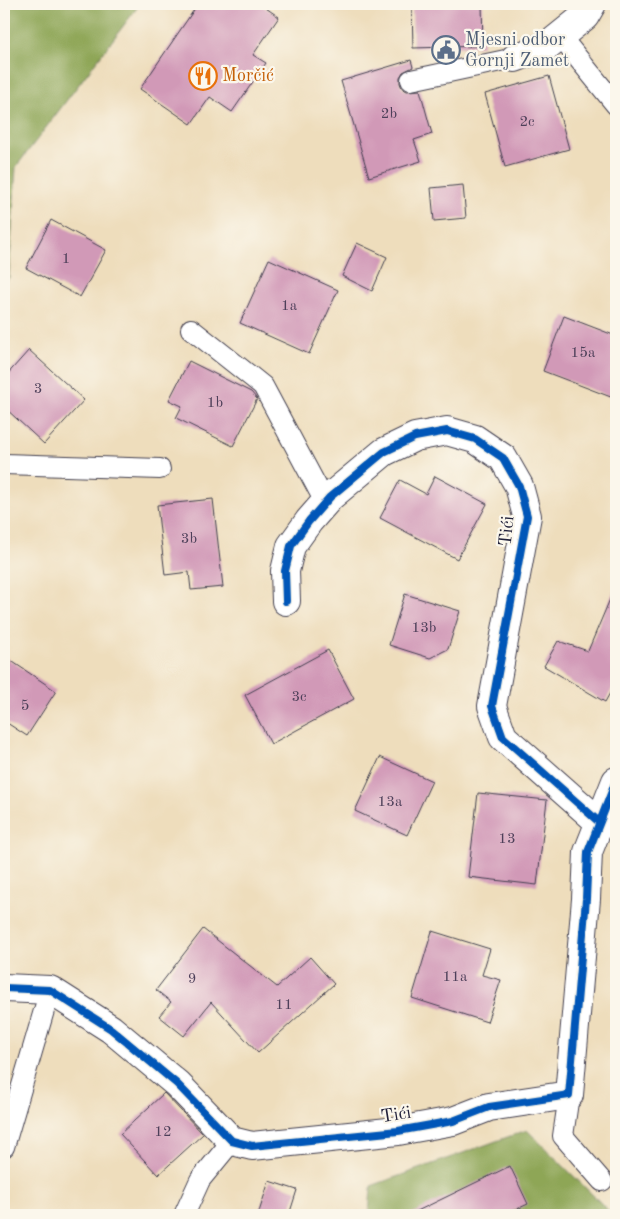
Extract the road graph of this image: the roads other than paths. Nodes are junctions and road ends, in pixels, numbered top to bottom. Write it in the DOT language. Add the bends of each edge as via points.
graph roads {
  1 [pos="592,4"];
  2 [pos="560,36"];
  3 [pos="516,58"];
  4 [pos="411,80"];
  5 [pos="616,105"];
  6 [pos="191,329"];
  7 [pos="4,464"];
  8 [pos="160,469"];
  9 [pos="326,502"];
  10 [pos="286,601"];
  11 [pos="616,782"];
  12 [pos="600,822"];
  13 [pos="4,988"];
  14 [pos="50,990"];
  15 [pos="569,1095"];
  16 [pos="232,1141"];
  17 [pos="4,1147"];
  18 [pos="602,1181"];
  19 [pos="184,1215"];
  1 -- 2 [label="street" via="585,16"];
  2 -- 3 [label="street" via="549,45"];
  2 -- 5 [label="lane"];
  3 -- 4 [label="lane"];
  6 -- 9 [label="lane" via="263,386"];
  7 -- 8 [label="lane"];
  9 -- 10 [label="street, Tići" via="291,546 285,571"];
  9 -- 12 [label="street, Tići" via="384,452 415,437 447,431 474,439 503,458 519,486 527,516 492,706 503,737"];
  11 -- 12 [label="street"];
  12 -- 15 [label="street" via="588,852"];
  13 -- 14 [label="street"];
  14 -- 16 [label="street" via="118,1035 177,1084"];
  14 -- 17 [label="lane"];
  15 -- 16 [label="street, Tići" via="489,1107 453,1121 398,1131 252,1146"];
  15 -- 18 [label="lane" via="563,1136"];
  16 -- 19 [label="lane" via="200,1180"];
}
